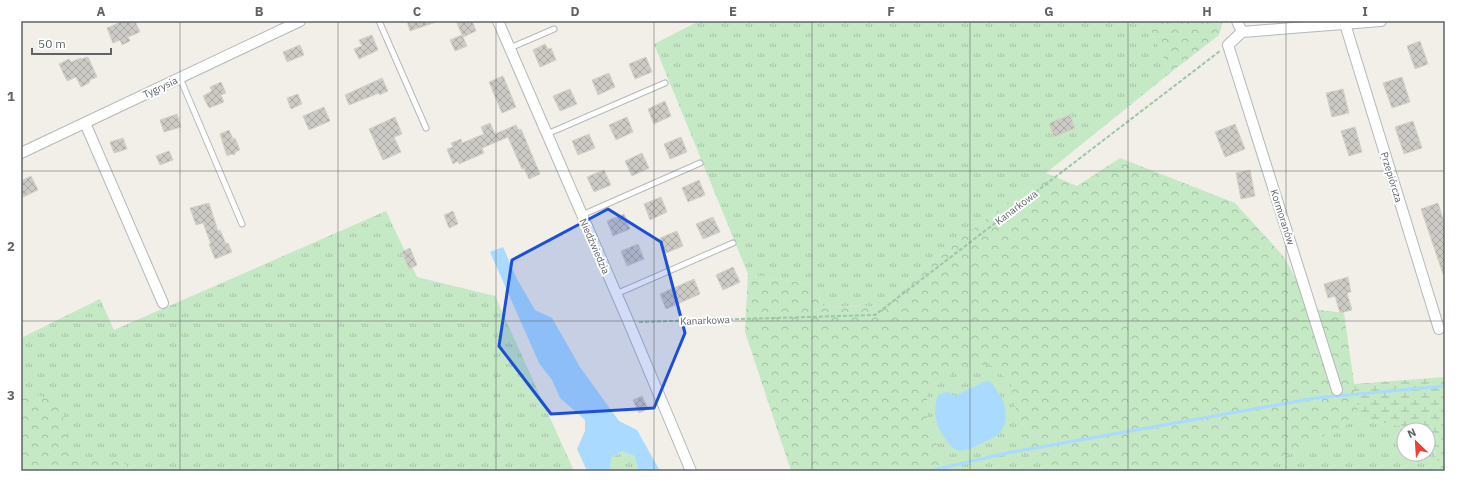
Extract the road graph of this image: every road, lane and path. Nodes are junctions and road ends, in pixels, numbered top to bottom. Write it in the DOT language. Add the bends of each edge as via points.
graph roads {
  1 [pos="300,21"];
  2 [pos="378,21"];
  3 [pos="498,21"];
  4 [pos="1237,21"];
  5 [pos="1381,21"];
  6 [pos="1345,24"];
  7 [pos="554,29"];
  8 [pos="1242,32"];
  9 [pos="1228,45"];
  10 [pos="510,48"];
  11 [pos="180,78"];
  12 [pos="665,83"];
  13 [pos="85,123"];
  14 [pos="426,128"];
  15 [pos="547,134"];
  16 [pos="21,153"];
  17 [pos="700,163"];
  18 [pos="582,215"];
  19 [pos="242,224"];
  20 [pos="732,243"];
  21 [pos="616,294"];
  22 [pos="163,303"];
  23 [pos="629,323"];
  24 [pos="1439,329"];
  25 [pos="1337,390"];
  26 [pos="691,471"];
  1 -- 11 [label="street, Tygrysia"];
  2 -- 14 [label="lane"];
  3 -- 10 [label="street, Niedźwiedzia"];
  4 -- 8 [label="street"];
  5 -- 6 [label="street"];
  6 -- 8 [label="street"];
  6 -- 24 [label="street, Przepiórcza"];
  7 -- 10 [label="lane"];
  8 -- 9 [label="street"];
  9 -- 23 [label="path, Kanarkowa" via="875,315"];
  9 -- 25 [label="street, Kormoranów"];
  10 -- 15 [label="street, Niedźwiedzia"];
  11 -- 13 [label="street, Tygrysia"];
  11 -- 19 [label="lane"];
  12 -- 15 [label="lane"];
  13 -- 16 [label="street, Tygrysia"];
  13 -- 22 [label="street"];
  15 -- 18 [label="street, Niedźwiedzia"];
  17 -- 18 [label="lane"];
  18 -- 21 [label="street, Niedźwiedzia"];
  20 -- 21 [label="lane"];
  21 -- 23 [label="street, Niedźwiedzia"];
  23 -- 26 [label="street, Niedźwiedzia"];
}
